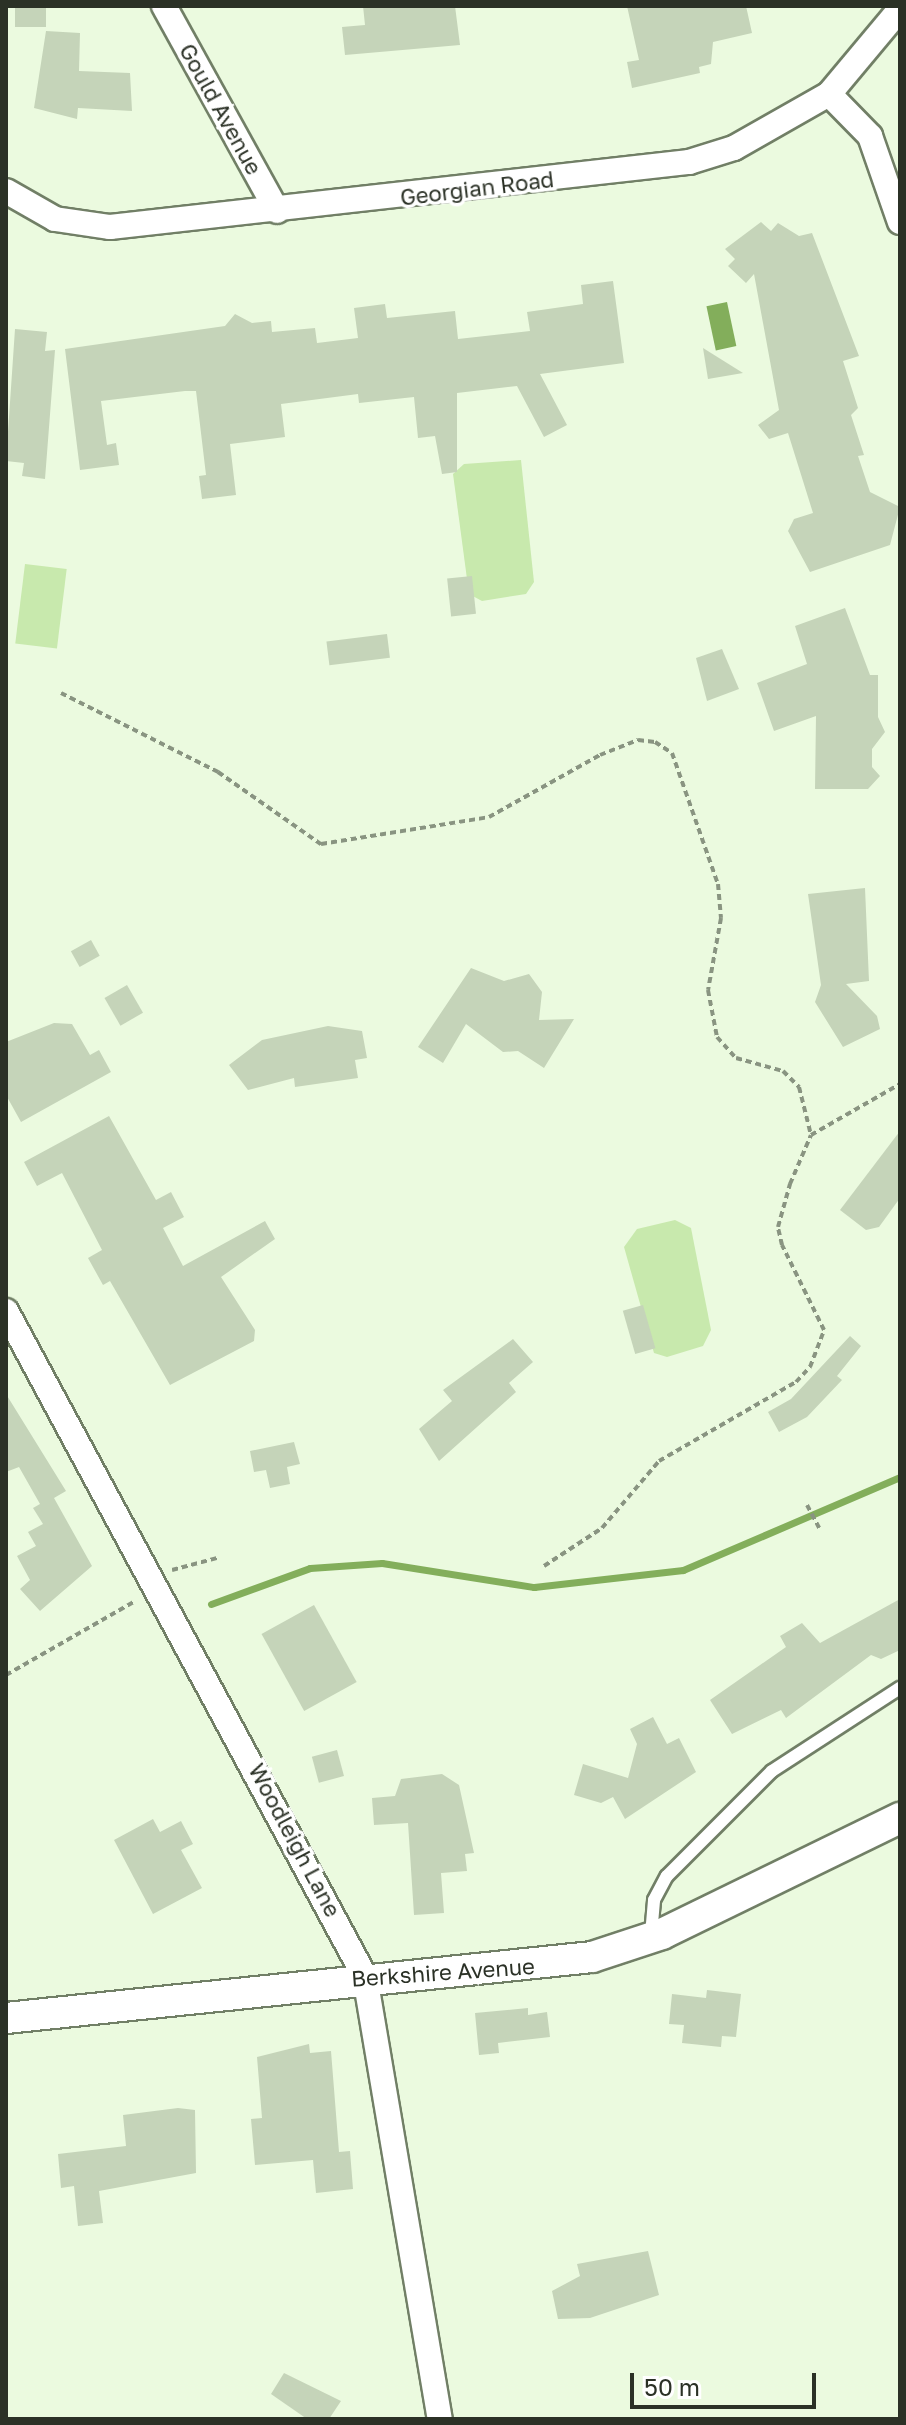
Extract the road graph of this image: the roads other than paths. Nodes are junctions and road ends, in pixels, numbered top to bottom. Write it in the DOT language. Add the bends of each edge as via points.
graph roads {
  1 [pos="164,6"];
  2 [pos="900,9"];
  3 [pos="829,94"];
  4 [pos="6,191"];
  5 [pos="277,211"];
  6 [pos="900,222"];
  7 [pos="6,1311"];
  8 [pos="900,1688"];
  9 [pos="900,1818"];
  10 [pos="651,1938"];
  11 [pos="365,1977"];
  12 [pos="6,2018"];
  13 [pos="440,2419"];
  1 -- 5 [label="street, Gould Avenue"];
  2 -- 3 [label="street, Georgian Road"];
  3 -- 5 [label="street, Georgian Road" via="734,148 689,162"];
  3 -- 6 [label="street" via="870,136"];
  4 -- 5 [label="street, Georgian Road" via="55,219 110,227"];
  7 -- 11 [label="street, Woodleigh Lane"];
  8 -- 10 [label="lane" via="772,1771 667,1876 654,1900"];
  9 -- 10 [label="street, Berkshire Avenue"];
  10 -- 11 [label="street, Berkshire Avenue" via="506,1971"];
  11 -- 12 [label="street, Berkshire Avenue"];
  11 -- 13 [label="street, Woodleigh Lane"];
}
